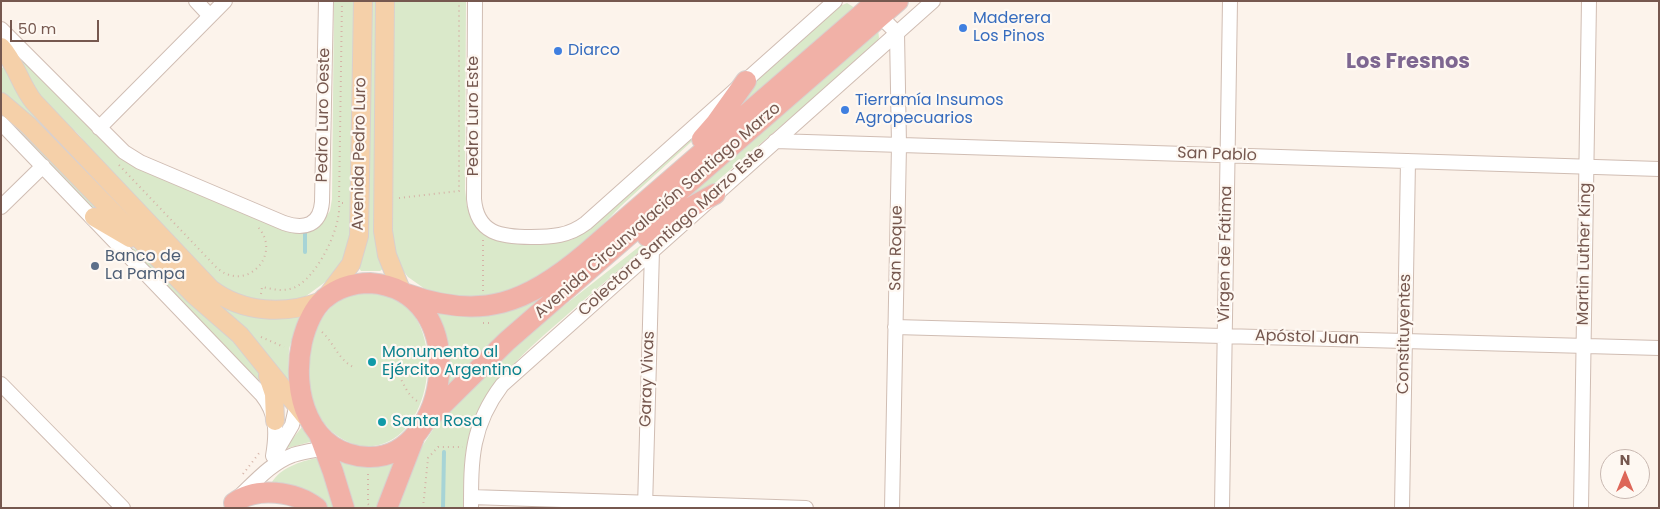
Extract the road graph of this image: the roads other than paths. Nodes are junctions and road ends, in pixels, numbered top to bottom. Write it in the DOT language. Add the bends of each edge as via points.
graph roads {
  1 [pos="196,1"];
  2 [pos="225,1"];
  3 [pos="326,1"];
  4 [pos="363,1"];
  5 [pos="385,1"];
  6 [pos="475,1"];
  7 [pos="835,1"];
  8 [pos="898,1"];
  9 [pos="933,1"];
  10 [pos="1230,1"];
  11 [pos="1589,1"];
  12 [pos="871,5"];
  13 [pos="210,16"];
  14 [pos="1,29"];
  15 [pos="897,33"];
  16 [pos="1,47"];
  17 [pos="746,81"];
  18 [pos="1,102"];
  19 [pos="1,123"];
  20 [pos="99,128"];
  21 [pos="775,141"];
  22 [pos="899,145"];
  23 [pos="1227,155"];
  24 [pos="1408,161"];
  25 [pos="43,166"];
  26 [pos="1587,167"];
  27 [pos="1659,169"];
  28 [pos="715,194"];
  29 [pos="1,207"];
  30 [pos="94,218"];
  31 [pos="149,249"];
  32 [pos="652,250"];
  33 [pos="586,254"];
  34 [pos="404,292"];
  35 [pos="324,299"];
  36 [pos="544,309"];
  37 [pos="895,327"];
  38 [pos="1224,336"];
  39 [pos="1405,341"];
  40 [pos="1584,346"];
  41 [pos="1659,348"];
  42 [pos="260,359"];
  43 [pos="1,384"];
  44 [pos="298,397"];
  45 [pos="275,420"];
  46 [pos="420,428"];
  47 [pos="322,438"];
  48 [pos="268,452"];
  49 [pos="257,479"];
  50 [pos="471,503"];
  51 [pos="232,505"];
  52 [pos="645,505"];
  53 [pos="123,508"];
  54 [pos="317,508"];
  55 [pos="344,508"];
  56 [pos="387,508"];
  57 [pos="806,508"];
  58 [pos="892,508"];
  59 [pos="1222,508"];
  60 [pos="1402,508"];
  61 [pos="1581,508"];
  1 -- 13 [label="street"];
  2 -- 13 [label="street"];
  3 -- 20 [label="street, Pedro Luro Oeste" via="322,202 320,214 311,224 284,223 140,162"];
  4 -- 35 [label="main road, Avenida Pedro Luro" via="359,236 351,264"];
  5 -- 34 [label="main road, Avenida Pedro Luro" via="383,226 387,255"];
  6 -- 17 [label="street, Pedro Luro Este" via="474,199 484,232 513,237 554,236 576,230"];
  7 -- 17 [label="street"];
  8 -- 12 [label="highway, Avenida Circunvalación Santiago Marzo"];
  9 -- 15 [label="street, Colectora Santiago Marzo Este"];
  10 -- 23 [label="street, Vírgen de Fátima"];
  11 -- 26 [label="street, Martin Luther King"];
  12 -- 15 [label="street"];
  12 -- 33 [label="highway, Avenida Circunvalación Santiago Marzo"];
  12 -- 36 [label="highway, Avenida Circunvalación Santiago Marzo"];
  13 -- 20 [label="street"];
  14 -- 20 [label="street"];
  15 -- 21 [label="street, Colectora Santiago Marzo Este"];
  15 -- 22 [label="street, San Roque"];
  16 -- 35 [label="main road" via="11,58 34,102 211,289 232,302 266,310 290,310"];
  17 -- 33 [label="highway" via="709,133 628,206"];
  18 -- 31 [label="main road" via="28,125"];
  19 -- 25 [label="street"];
  21 -- 22 [label="street, San Pablo"];
  21 -- 28 [label="street, Colectora Santiago Marzo Este"];
  22 -- 23 [label="street, San Pablo"];
  22 -- 37 [label="street, San Roque"];
  23 -- 24 [label="street, San Pablo"];
  23 -- 38 [label="street, Vírgen de Fátima"];
  24 -- 26 [label="street, San Pablo"];
  24 -- 39 [label="street, Constituyentes"];
  25 -- 29 [label="street"];
  25 -- 30 [label="street"];
  26 -- 27 [label="street, San Pablo"];
  26 -- 40 [label="street, Martin Luther King"];
  28 -- 32 [label="street, Colectora Santiago Marzo Este"];
  28 -- 36 [label="highway" via="668,220 598,274"];
  30 -- 31 [label="main road"];
  30 -- 45 [label="street" via="262,395"];
  31 -- 42 [label="main road" via="240,335"];
  32 -- 50 [label="street, Colectora Santiago Marzo Este" via="502,385 489,404 476,434"];
  32 -- 52 [label="street, Garay Vivas"];
  33 -- 34 [label="highway, Avenida Circunvalación Santiago Marzo" via="542,287 504,303 455,306"];
  34 -- 35 [label="highway" via="386,285 361,283 345,286"];
  34 -- 46 [label="highway" via="426,313 438,350 438,385 431,409"];
  35 -- 44 [label="highway" via="309,320 304,336"];
  36 -- 46 [label="highway, Avenida Circunvalación Santiago Marzo" via="486,361"];
  37 -- 38 [label="street, Apóstol Juan"];
  37 -- 58 [label="street, San Roque"];
  38 -- 39 [label="street, Apóstol Juan"];
  38 -- 59 [label="street, Vírgen de Fátima"];
  39 -- 40 [label="street, Apóstol Juan"];
  39 -- 60 [label="street, Constituyentes"];
  40 -- 41 [label="street, Apóstol Juan"];
  40 -- 61 [label="street, Martin Luther King"];
  42 -- 44 [label="main road"];
  42 -- 45 [label="main road" via="274,390"];
  43 -- 53 [label="street"];
  44 -- 47 [label="highway"];
  44 -- 48 [label="street" via="290,431"];
  45 -- 48 [label="street" via="276,437"];
  46 -- 47 [label="highway" via="400,449 384,455 359,456"];
  46 -- 56 [label="highway"];
  47 -- 49 [label="street" via="274,465"];
  47 -- 55 [label="highway"];
  48 -- 49 [label="street"];
  49 -- 51 [label="street"];
  50 -- 52 [label="street"];
  51 -- 54 [label="highway" via="247,496 272,493 298,498"];
  52 -- 57 [label="street"];
}
